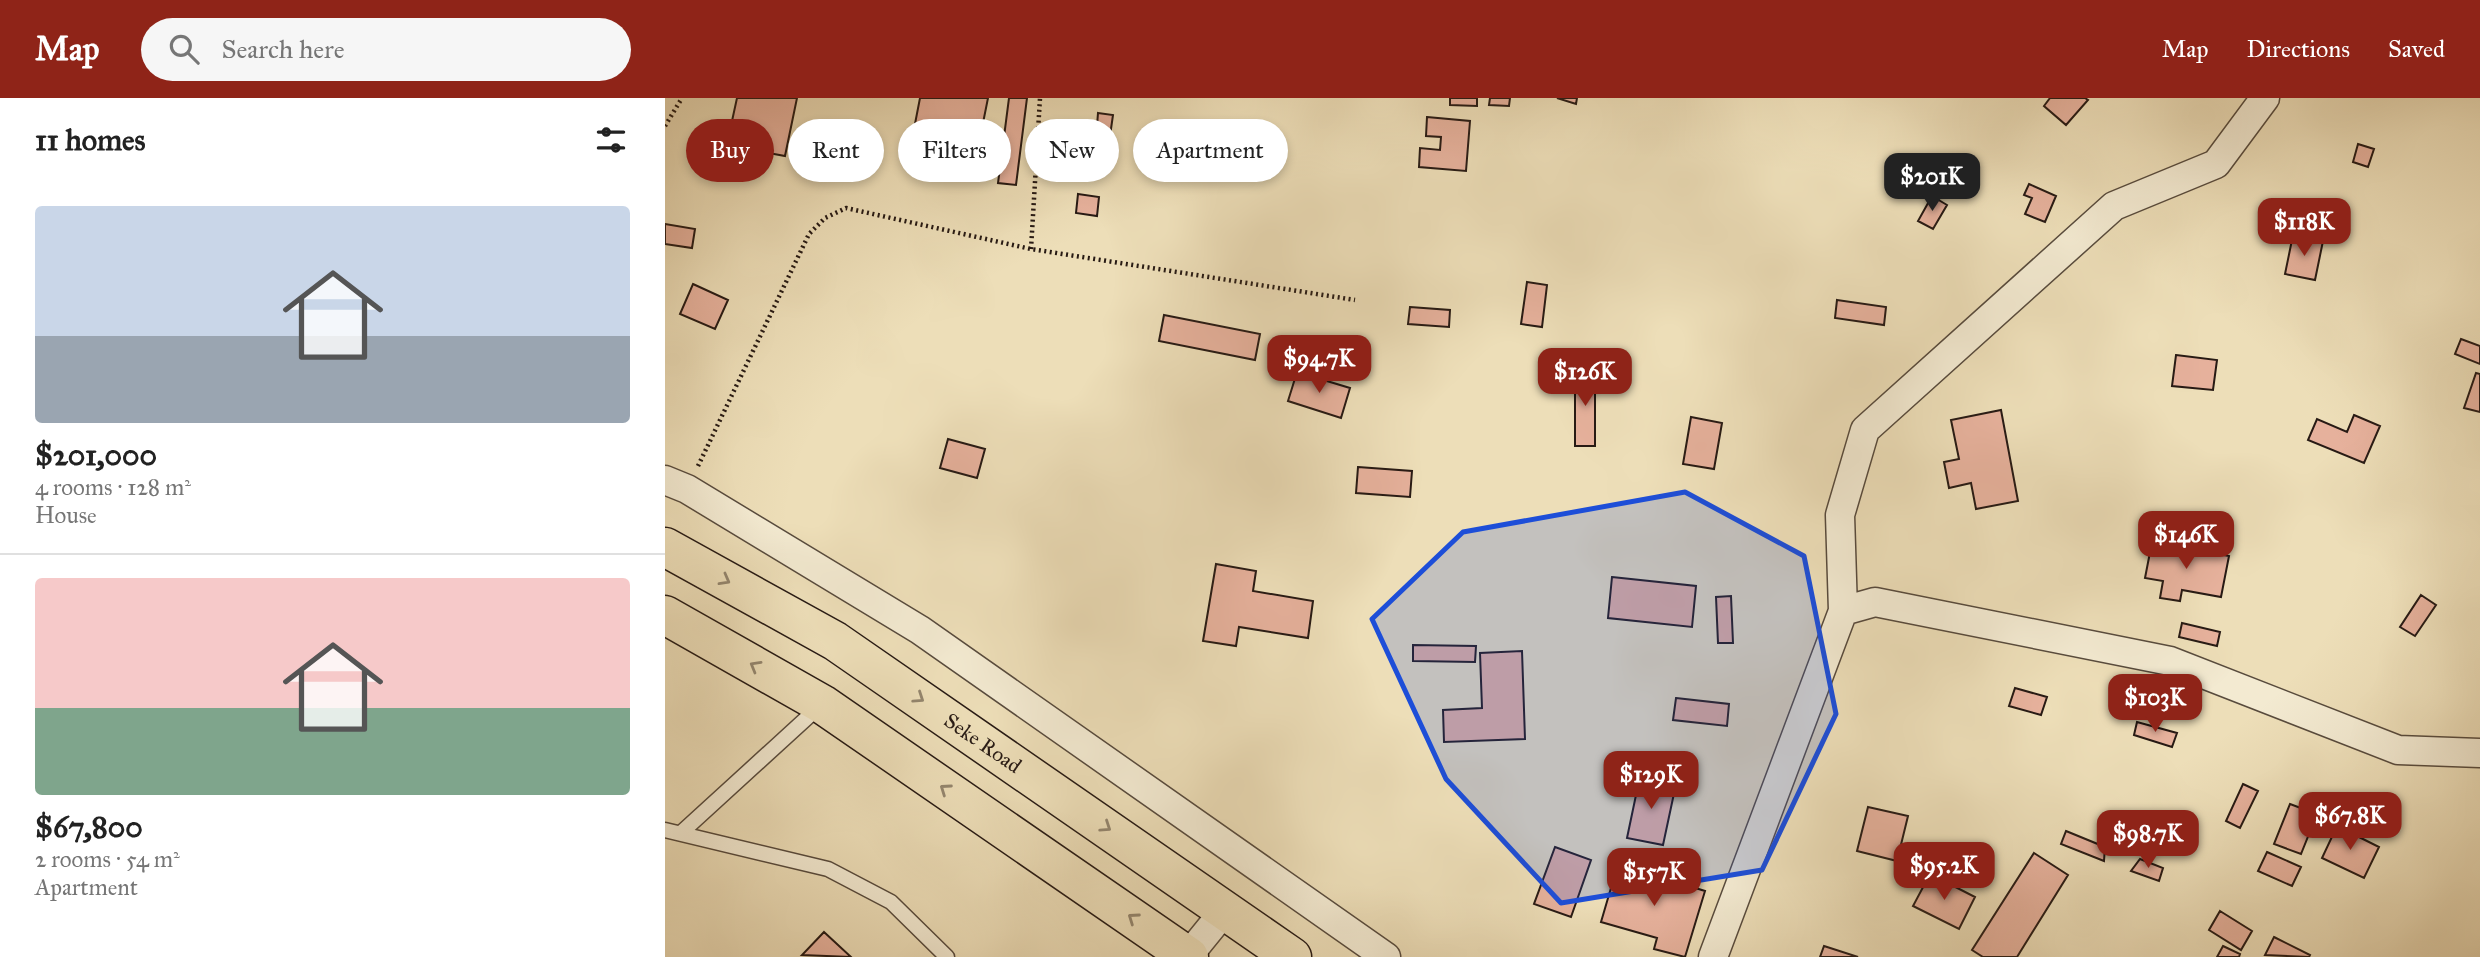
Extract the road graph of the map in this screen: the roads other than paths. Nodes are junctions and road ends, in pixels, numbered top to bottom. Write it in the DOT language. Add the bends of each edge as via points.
graph roads {
  1 [pos="2265,98"];
  2 [pos="676,485"];
  3 [pos="665,547"];
  4 [pos="1843,611"];
  5 [pos="665,615"];
  6 [pos="822,704"];
  7 [pos="2480,753"];
  8 [pos="665,830"];
  9 [pos="682,832"];
  10 [pos="1226,909"];
  11 [pos="947,957"];
  12 [pos="1188,957"];
  13 [pos="1292,957"];
  14 [pos="1386,957"];
  15 [pos="1713,957"];
  1 -- 4 [label="street" via="2216,164 2114,206 1865,429 1840,515"];
  2 -- 14 [label="street" via="921,630"];
  3 -- 10 [label="main road, Seke Road, one-way" via="835,641"];
  4 -- 7 [label="street" via="1875,602 2170,661 2398,750"];
  4 -- 15 [label="street"];
  6 -- 5 [label="main road, one-way"];
  6 -- 9 [label="lane"];
  12 -- 6 [label="main road, one-way"];
  8 -- 9 [label="lane"];
  9 -- 11 [label="lane" via="828,869 891,902"];
  10 -- 12 [label="street"];
  10 -- 13 [label="main road, Seke Road"];
}
